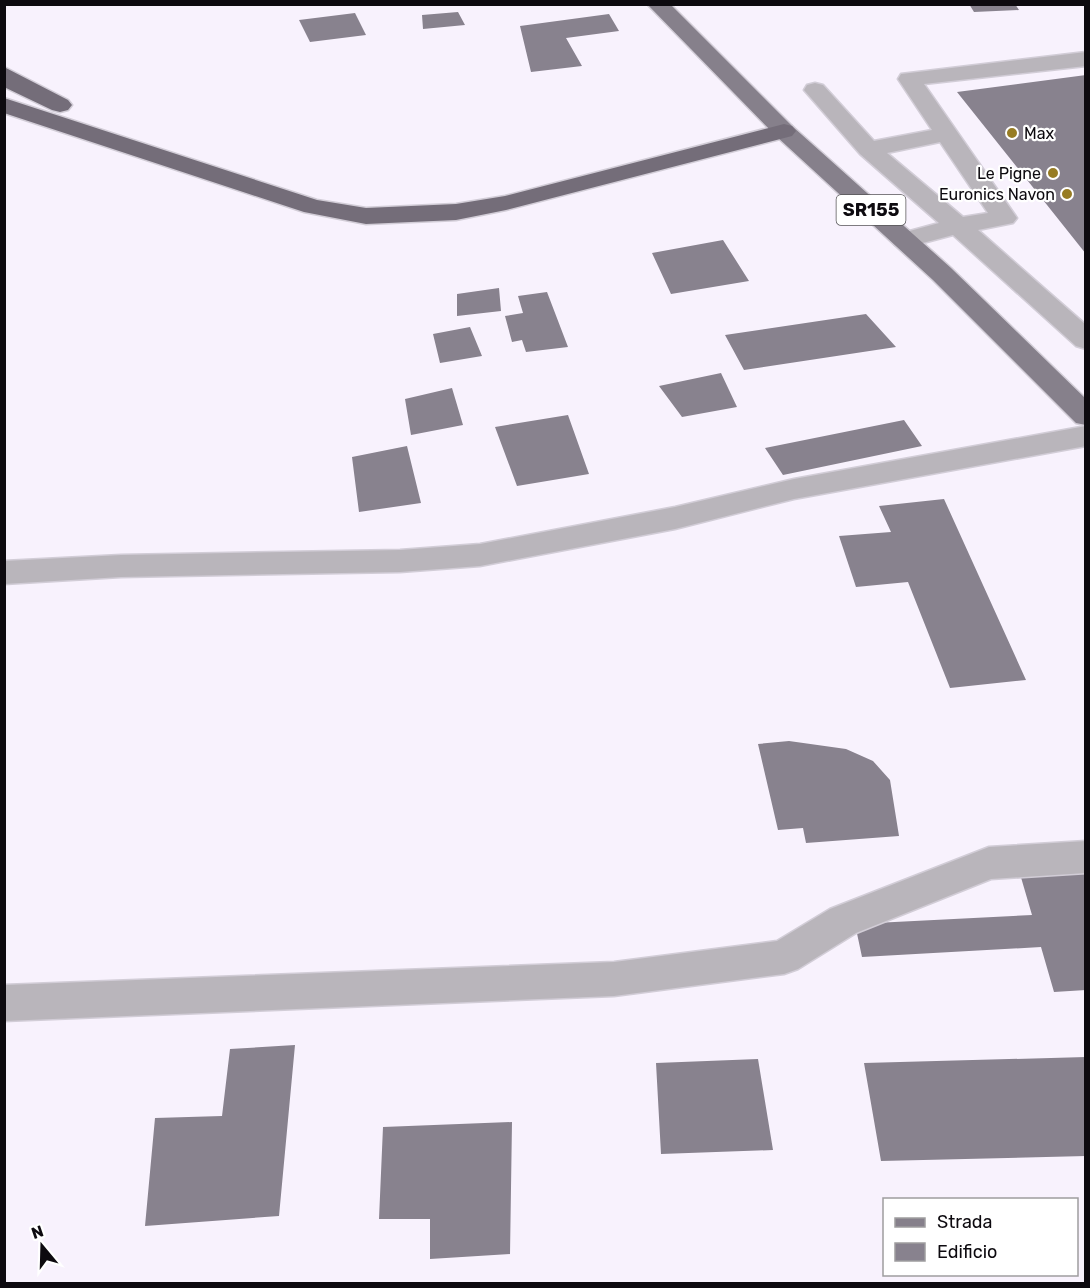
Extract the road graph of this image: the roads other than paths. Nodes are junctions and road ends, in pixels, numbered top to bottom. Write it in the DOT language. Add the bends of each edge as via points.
graph roads {
  1 [pos="657,4"];
  2 [pos="1086,59"];
  3 [pos="4,74"];
  4 [pos="815,90"];
  5 [pos="4,105"];
  6 [pos="784,131"];
  7 [pos="947,134"];
  8 [pos="868,149"];
  9 [pos="215,173"];
  10 [pos="958,226"];
  11 [pos="904,240"];
  12 [pos="1086,340"];
  13 [pos="1086,416"];
  14 [pos="1086,436"];
  15 [pos="4,573"];
  16 [pos="1086,857"];
  17 [pos="4,1004"];
  1 -- 6 [label="main road, SR155"];
  2 -- 7 [label="lane" via="909,79"];
  3 -- 9 [label="highway" via="52,102"];
  4 -- 8 [label="lane"];
  5 -- 9 [label="highway"];
  6 -- 9 [label="highway" via="506,204 422,215 366,216 313,207"];
  6 -- 11 [label="main road, SR155"];
  7 -- 8 [label="lane"];
  7 -- 10 [label="lane" via="1004,218"];
  8 -- 10 [label="lane"];
  10 -- 11 [label="lane"];
  10 -- 12 [label="lane"];
  11 -- 13 [label="main road, SR155"];
  14 -- 15 [label="lane" via="794,489 675,518 480,555"];
  16 -- 17 [label="lane" via="989,863 843,921 784,957 614,979"];
}
